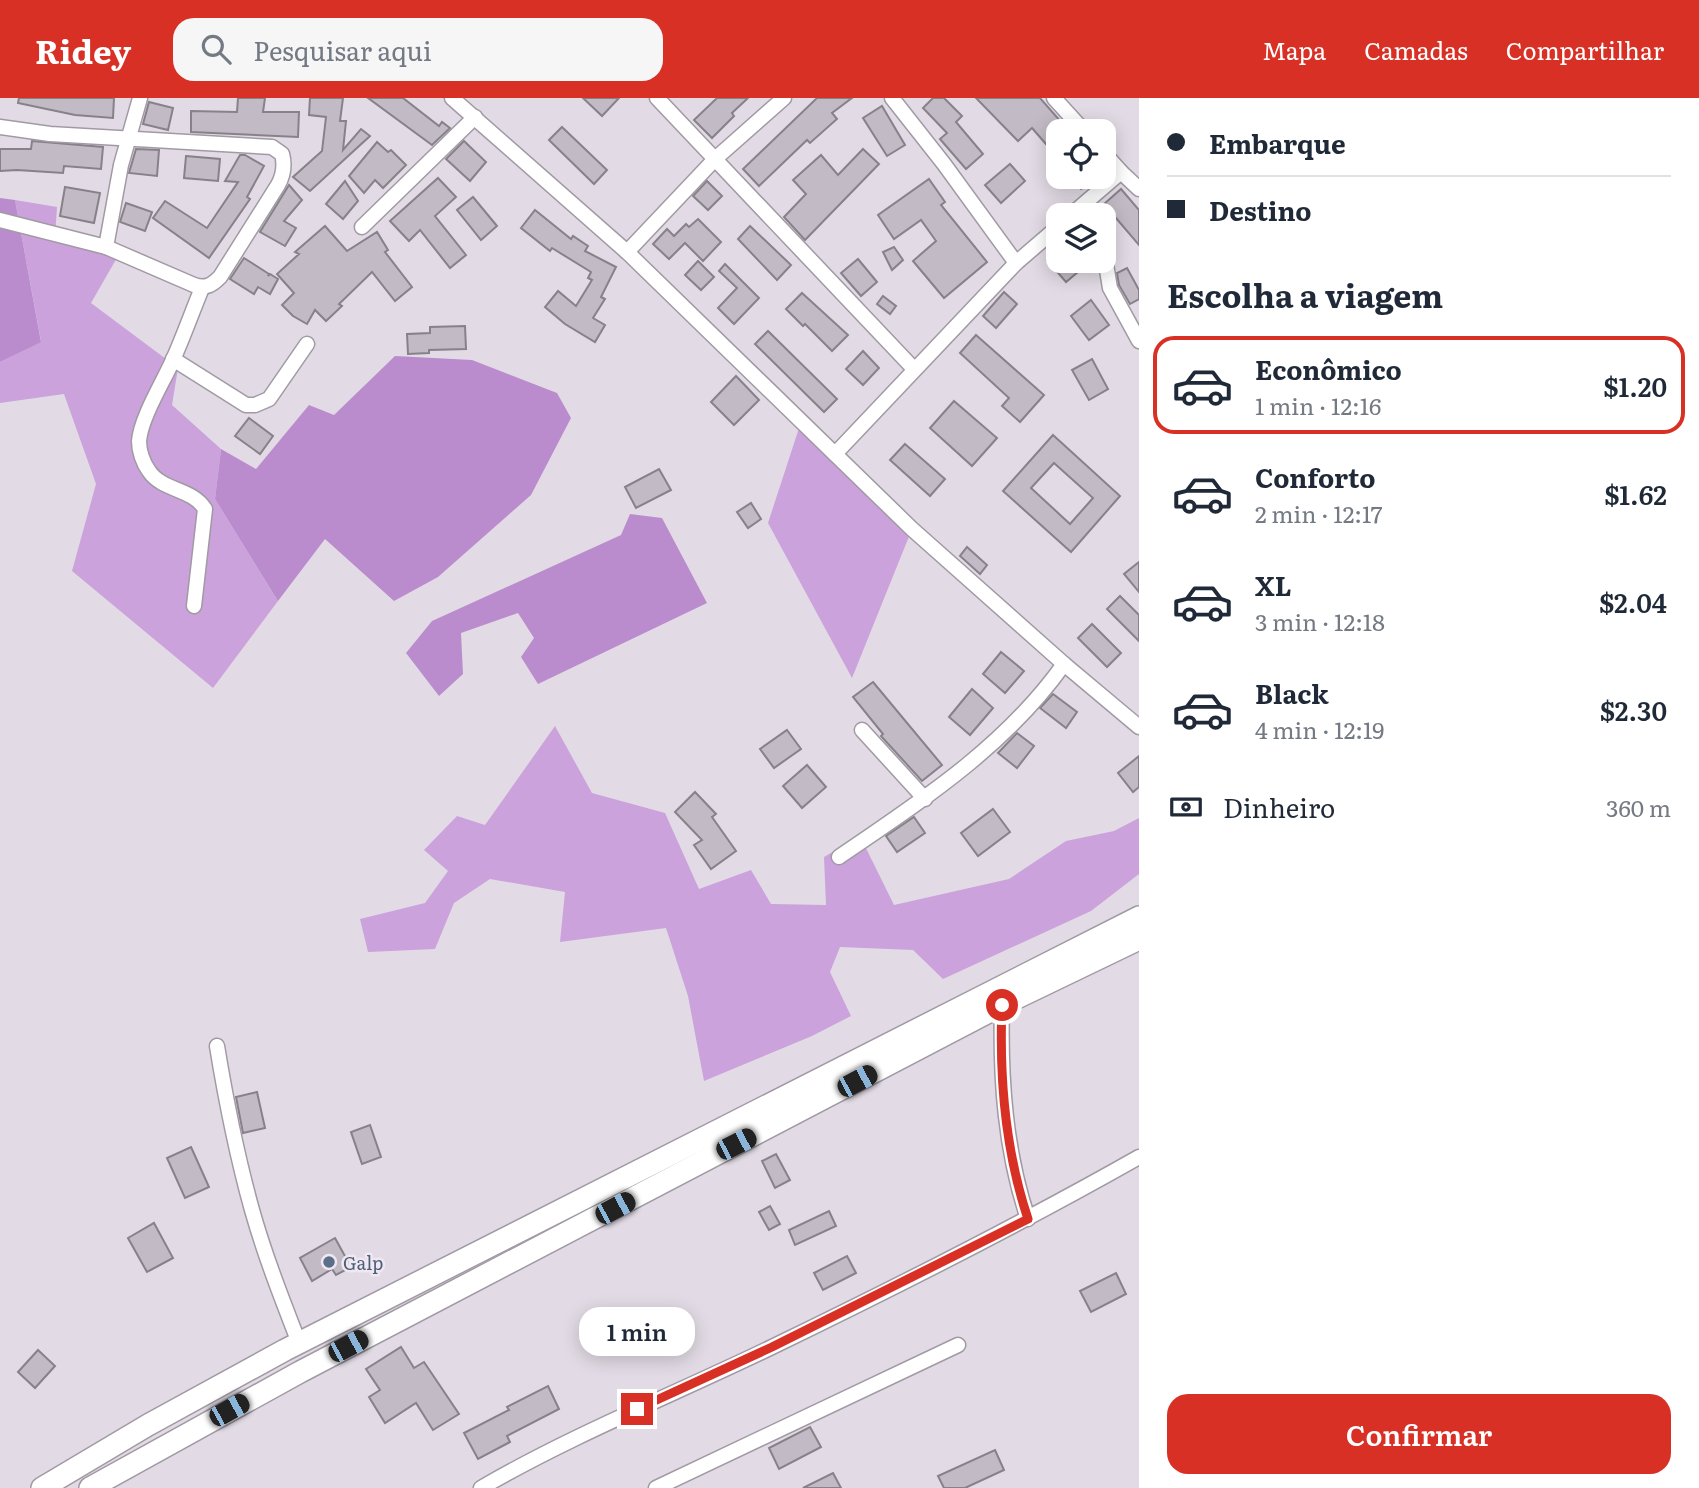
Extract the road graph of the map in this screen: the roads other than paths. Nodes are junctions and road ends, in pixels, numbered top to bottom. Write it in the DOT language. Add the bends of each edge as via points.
graph roads {
  1 [pos="140,98"];
  2 [pos="452,98"];
  3 [pos="657,98"];
  4 [pos="784,98"];
  5 [pos="891,98"];
  6 [pos="1054,98"];
  7 [pos="475,117"];
  8 [pos="1073,119"];
  9 [pos="0,127"];
  10 [pos="128,139"];
  11 [pos="715,159"];
  12 [pos="1116,166"];
  13 [pos="1121,172"];
  14 [pos="1139,190"];
  15 [pos="1094,203"];
  16 [pos="0,220"];
  17 [pos="362,227"];
  18 [pos="1046,237"];
  19 [pos="106,247"];
  20 [pos="627,252"];
  21 [pos="1016,263"];
  22 [pos="1108,273"];
  23 [pos="202,288"];
  24 [pos="1139,341"];
  25 [pos="307,344"];
  26 [pos="173,359"];
  27 [pos="914,369"];
  28 [pos="835,454"];
  29 [pos="194,606"];
  30 [pos="1064,664"];
  31 [pos="1139,727"];
  32 [pos="862,730"];
  33 [pos="925,799"];
  34 [pos="839,857"];
  35 [pos="1139,917"];
  36 [pos="1139,939"];
  37 [pos="1002,1005"];
  38 [pos="217,1046"];
  39 [pos="1139,1157"];
  40 [pos="1028,1219"];
  41 [pos="299,1343"];
  42 [pos="958,1345"];
  43 [pos="42,1488"];
  44 [pos="90,1488"];
  45 [pos="481,1488"];
  46 [pos="656,1488"];
  1 -- 10 [label="street"];
  2 -- 7 [label="street"];
  3 -- 11 [label="street"];
  4 -- 11 [label="street"];
  5 -- 21 [label="street"];
  6 -- 8 [label="street"];
  7 -- 17 [label="street"];
  7 -- 20 [label="street"];
  9 -- 10 [label="street"];
  10 -- 19 [label="street"];
  10 -- 23 [label="street" via="272,148 282,154 283,177 220,277"];
  11 -- 20 [label="street"];
  11 -- 27 [label="street"];
  12 -- 13 [label="street"];
  13 -- 14 [label="street"];
  13 -- 15 [label="street"];
  16 -- 19 [label="street"];
  18 -- 21 [label="street"];
  19 -- 23 [label="street"];
  20 -- 28 [label="street"];
  21 -- 27 [label="street"];
  22 -- 24 [label="street" via="1110,288"];
  23 -- 26 [label="street"];
  25 -- 26 [label="street" via="270,399 256,405 246,405"];
  26 -- 29 [label="street" via="139,443 154,478 190,495 205,509"];
  27 -- 28 [label="street"];
  28 -- 30 [label="street"];
  30 -- 31 [label="street"];
  30 -- 33 [label="street" via="1011,727"];
  32 -- 33 [label="street"];
  33 -- 34 [label="street"];
  35 -- 41 [label="main road"];
  36 -- 37 [label="main road"];
  37 -- 40 [label="street" via="1005,1119 1017,1187"];
  37 -- 44 [label="main road" via="300,1372"];
  38 -- 41 [label="street" via="252,1210"];
  39 -- 40 [label="street"];
  40 -- 45 [label="street"];
  41 -- 43 [label="main road"];
  42 -- 46 [label="street"];
}
